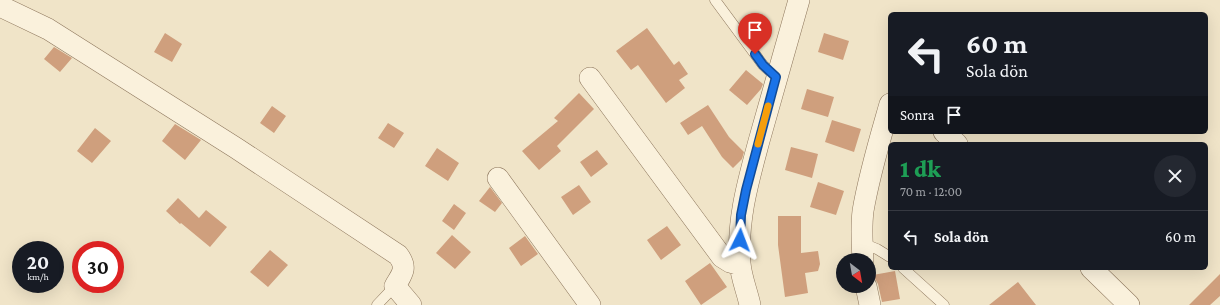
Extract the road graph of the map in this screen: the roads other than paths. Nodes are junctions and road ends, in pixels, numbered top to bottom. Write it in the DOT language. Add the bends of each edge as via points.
graph roads {
  1 [pos="715,0"];
  2 [pos="799,0"];
  3 [pos="0,6"];
  4 [pos="776,77"];
  5 [pos="590,78"];
  6 [pos="888,111"];
  7 [pos="946,134"];
  8 [pos="955,142"];
  9 [pos="498,178"];
  10 [pos="862,252"];
  11 [pos="888,257"];
  12 [pos="740,265"];
  13 [pos="904,270"];
  14 [pos="1093,270"];
  15 [pos="394,286"];
  16 [pos="867,293"];
  17 [pos="377,305"];
  18 [pos="411,305"];
  19 [pos="590,305"];
  20 [pos="750,305"];
  21 [pos="870,305"];
  22 [pos="944,305"];
  23 [pos="1129,305"];
  1 -- 4 [label="lane" via="763,65"];
  2 -- 4 [label="street"];
  3 -- 15 [label="street" via="55,33 398,255 404,266 403,273"];
  4 -- 12 [label="street" via="741,215"];
  5 -- 12 [label="street" via="722,257"];
  6 -- 10 [label="street" via="863,212"];
  7 -- 8 [label="street"];
  9 -- 19 [label="street"];
  10 -- 11 [label="lane" via="877,249"];
  12 -- 20 [label="street"];
  13 -- 22 [label="lane"];
  14 -- 23 [label="street"];
  15 -- 17 [label="lane"];
  15 -- 18 [label="street"];
  16 -- 21 [label="street"];
}
